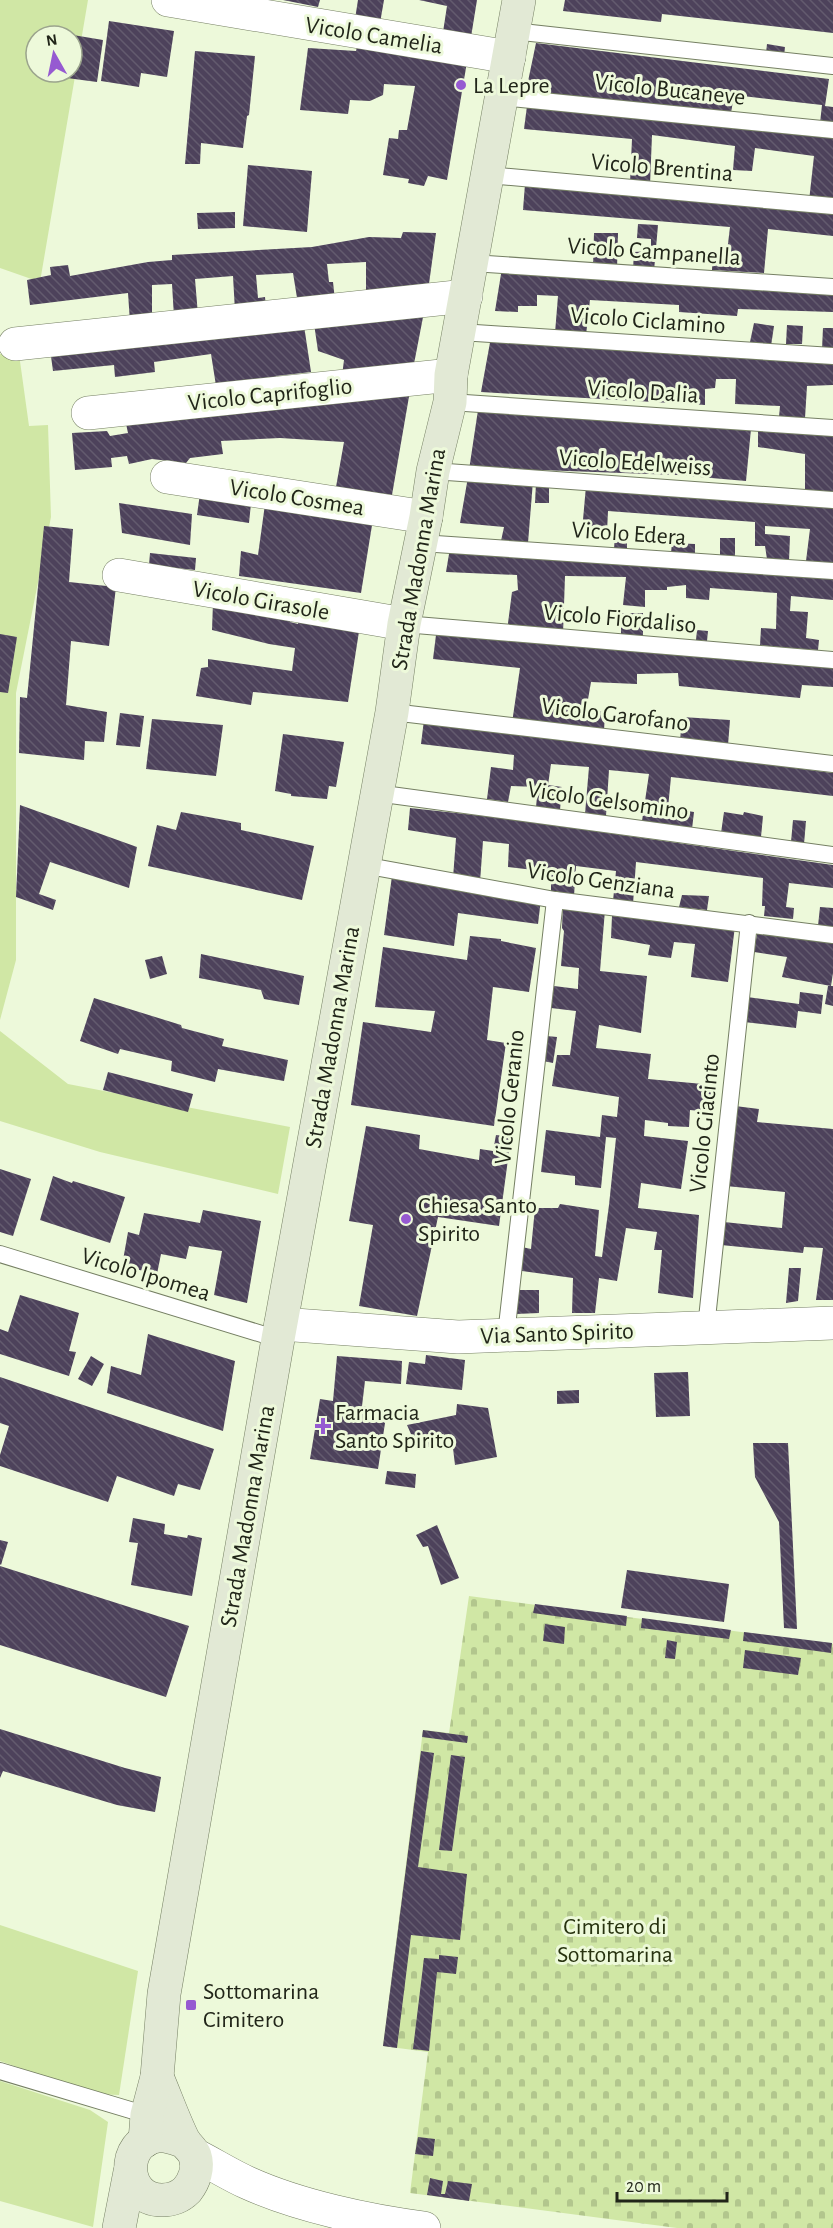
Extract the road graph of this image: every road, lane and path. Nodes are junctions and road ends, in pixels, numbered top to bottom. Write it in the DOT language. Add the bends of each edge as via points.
graph roads {
  1 [pos="168,0"];
  2 [pos="514,29"];
  3 [pos="833,66"];
  4 [pos="502,97"];
  5 [pos="833,130"];
  6 [pos="488,175"];
  7 [pos="833,206"];
  8 [pos="472,263"];
  9 [pos="833,287"];
  10 [pos="466,296"];
  11 [pos="460,332"];
  12 [pos="15,344"];
  13 [pos="833,356"];
  14 [pos="450,389"];
  15 [pos="88,413"];
  16 [pos="833,428"];
  17 [pos="433,471"];
  18 [pos="167,477"];
  19 [pos="833,500"];
  20 [pos="424,530"];
  21 [pos="833,571"];
  22 [pos="119,575"];
  23 [pos="404,624"];
  24 [pos="833,660"];
  25 [pos="392,712"];
  26 [pos="833,764"];
  27 [pos="376,793"];
  28 [pos="833,855"];
  29 [pos="363,866"];
  30 [pos="555,900"];
  31 [pos="749,923"];
  32 [pos="833,935"];
  33 [pos="0,1254"];
  34 [pos="833,1323"];
  35 [pos="706,1328"];
  36 [pos="279,1331"];
  37 [pos="506,1335"];
  38 [pos="0,2071"];
  39 [pos="157,2077"];
  40 [pos="146,2128"];
  41 [pos="190,2148"];
  42 [pos="130,2172"];
  43 [pos="249,2184"];
  44 [pos="169,2197"];
  45 [pos="121,2228"];
  46 [pos="424,2228"];
  1 -- 2 [label="street, Vicolo Camelia"];
  2 -- 3 [label="lane"];
  2 -- 4 [label="street, Strada Madonna Marina"];
  4 -- 5 [label="lane, Vicolo Bucaneve"];
  4 -- 6 [label="street, Strada Madonna Marina"];
  6 -- 7 [label="lane, Vicolo Brentina"];
  6 -- 8 [label="street, Strada Madonna Marina"];
  8 -- 9 [label="lane, Vicolo Campanella"];
  8 -- 10 [label="street, Strada Madonna Marina"];
  10 -- 11 [label="street, Strada Madonna Marina"];
  10 -- 12 [label="street"];
  11 -- 13 [label="lane, Vicolo Ciclamino"];
  11 -- 14 [label="street, Strada Madonna Marina"];
  14 -- 15 [label="street, Vicolo Caprifoglio"];
  14 -- 16 [label="lane, Vicolo Dalia"];
  14 -- 17 [label="street, Strada Madonna Marina"];
  17 -- 19 [label="lane, Vicolo Edelweiss"];
  17 -- 20 [label="street, Strada Madonna Marina"];
  18 -- 20 [label="street, Vicolo Cosmea"];
  20 -- 21 [label="lane, Vicolo Edera"];
  20 -- 23 [label="street, Strada Madonna Marina"];
  22 -- 23 [label="street, Vicolo Girasole"];
  23 -- 24 [label="lane, Vicolo Fiordaliso"];
  23 -- 25 [label="street, Strada Madonna Marina"];
  25 -- 26 [label="lane, Vicolo Garofano"];
  25 -- 27 [label="street, Strada Madonna Marina"];
  27 -- 28 [label="lane, Vicolo Gelsomino"];
  27 -- 29 [label="street, Strada Madonna Marina"];
  29 -- 30 [label="lane, Vicolo Genziana"];
  29 -- 36 [label="street, Strada Madonna Marina"];
  30 -- 31 [label="lane, Vicolo Genziana"];
  30 -- 37 [label="lane, Vicolo Geranio"];
  31 -- 32 [label="lane, Vicolo Genziana"];
  31 -- 35 [label="lane, Vicolo Giacinto"];
  33 -- 36 [label="lane, Vicolo Ipomea"];
  34 -- 35 [label="street, Via Santo Spirito"];
  35 -- 37 [label="street, Via Santo Spirito"];
  36 -- 37 [label="street, Via Santo Spirito"];
  36 -- 39 [label="street, Strada Madonna Marina" via="164,1994"];
  38 -- 40 [label="lane"];
  39 -- 40 [label="street, Strada Madonna Marina"];
  39 -- 41 [label="street, Strada Madonna Marina"];
  40 -- 41 [label="street"];
  40 -- 42 [label="street" via="131,2160"];
  41 -- 43 [label="street"];
  41 -- 44 [label="street" via="196,2169 193,2182"];
  42 -- 44 [label="street" via="143,2195"];
  42 -- 45 [label="street"];
  43 -- 44 [label="street"];
  43 -- 46 [label="street" via="335,2211"];
  44 -- 45 [label="street"];
}
